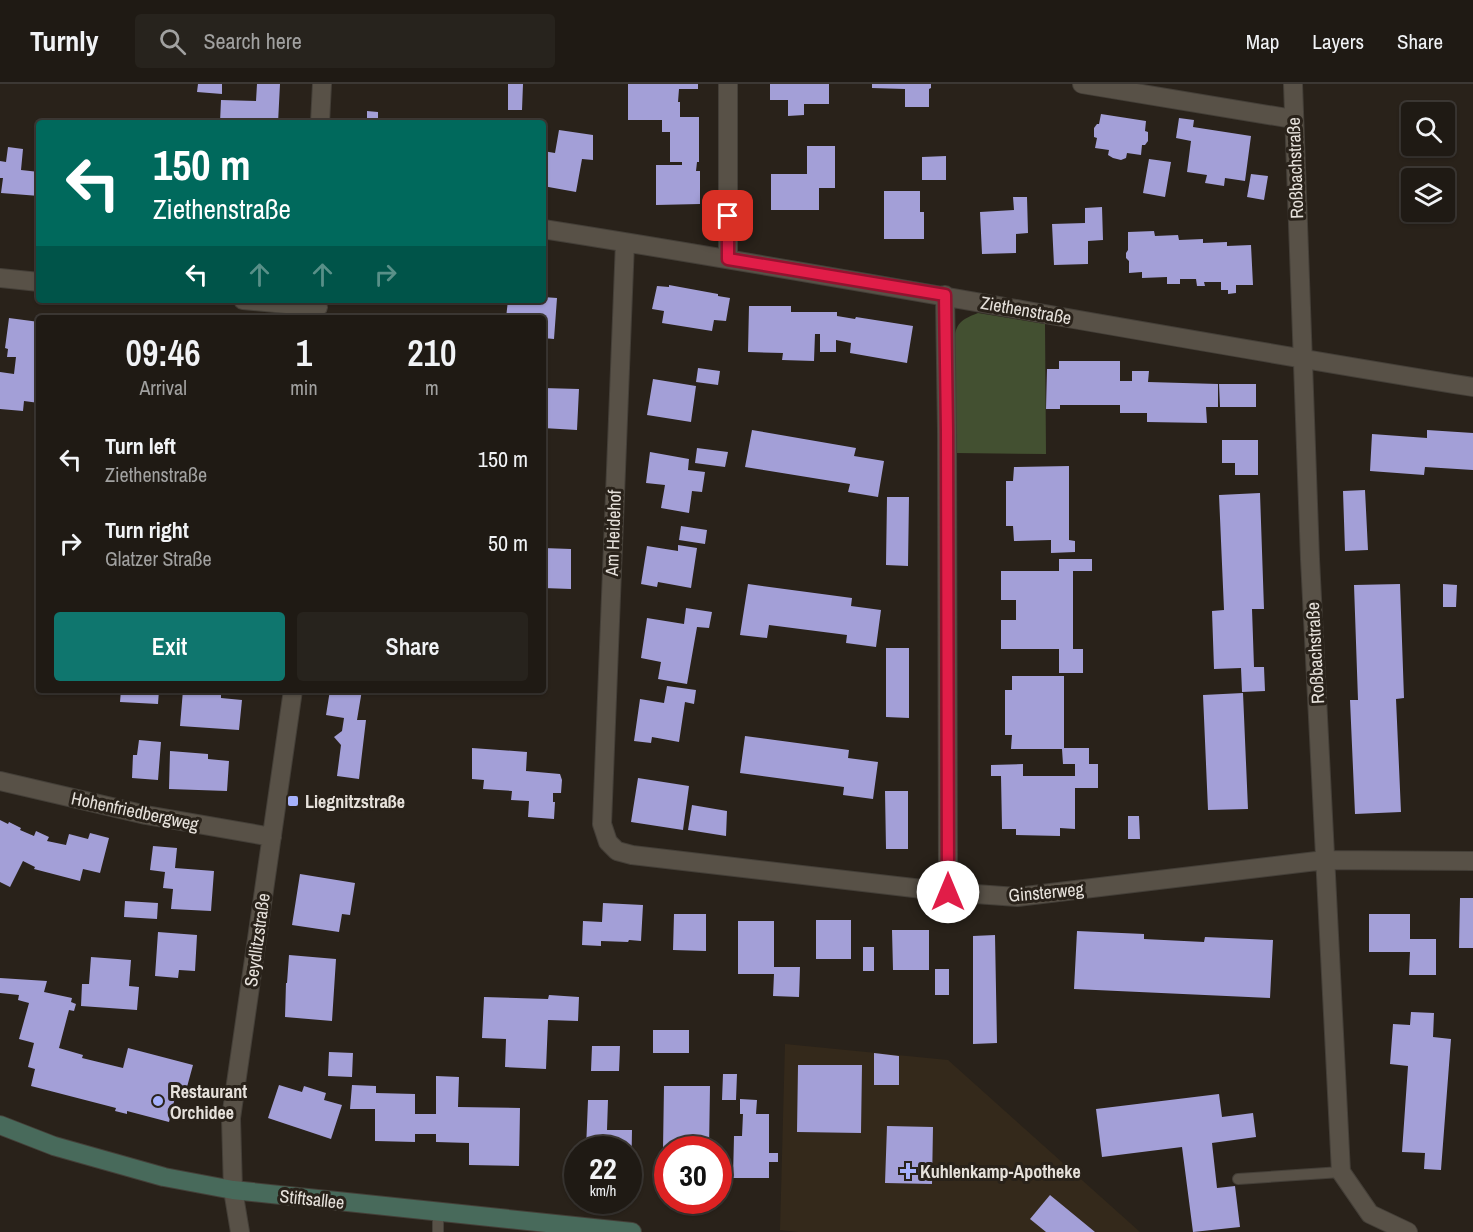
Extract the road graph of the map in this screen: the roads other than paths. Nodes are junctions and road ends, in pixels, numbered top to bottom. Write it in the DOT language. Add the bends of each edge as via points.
graph roads {
  1 [pos="322,84"];
  2 [pos="728,84"];
  3 [pos="1082,84"];
  4 [pos="1293,84"];
  5 [pos="1293,119"];
  6 [pos="320,120"];
  7 [pos="546,229"];
  8 [pos="625,242"];
  9 [pos="728,259"];
  10 [pos="0,278"];
  11 [pos="36,282"];
  12 [pos="945,295"];
  13 [pos="272,303"];
  14 [pos="321,308"];
  15 [pos="1303,359"];
  16 [pos="1473,387"];
  17 [pos="293,693"];
  18 [pos="0,781"];
  19 [pos="602,824"];
  20 [pos="272,837"];
  21 [pos="1325,860"];
  22 [pos="1473,861"];
  23 [pos="948,892"];
  24 [pos="0,1125"];
  25 [pos="1341,1172"];
  26 [pos="1238,1179"];
  27 [pos="233,1190"];
  28 [pos="438,1212"];
  29 [pos="240,1232"];
  30 [pos="438,1232"];
  31 [pos="632,1232"];
  32 [pos="1408,1232"];
  1 -- 6 [label="street"];
  2 -- 9 [label="street"];
  3 -- 5 [label="street"];
  4 -- 5 [label="street, Roßbachstraße"];
  5 -- 15 [label="street, Roßbachstraße"];
  7 -- 8 [label="street, Ziethenstraße"];
  8 -- 9 [label="street, Ziethenstraße"];
  8 -- 19 [label="street, Am Heidehof"];
  9 -- 12 [label="street, Ziethenstraße"];
  10 -- 11 [label="street"];
  12 -- 15 [label="street, Ziethenstraße"];
  12 -- 23 [label="street"];
  13 -- 14 [label="street"];
  15 -- 16 [label="street, Ziethenstraße"];
  15 -- 21 [label="street, Roßbachstraße"];
  17 -- 20 [label="street, Seydlitzstraße"];
  18 -- 20 [label="street, Hohenfriedbergweg" via="146,815"];
  19 -- 23 [label="street, Ginsterweg" via="608,842 617,851 632,855"];
  20 -- 27 [label="street, Seydlitzstraße" via="231,1118"];
  21 -- 22 [label="street, Ginsterweg"];
  21 -- 23 [label="street, Ginsterweg" via="1017,897"];
  21 -- 25 [label="street, Roßbachstraße"];
  24 -- 27 [label="main road, Stiftsallee" via="65,1149 164,1177"];
  25 -- 26 [label="lane"];
  25 -- 32 [label="street" via="1370,1214"];
  27 -- 28 [label="main road, Stiftsallee"];
  27 -- 29 [label="street, Seydlitzstraße"];
  28 -- 30 [label="lane"];
  28 -- 31 [label="main road, Stiftsallee"];
}
